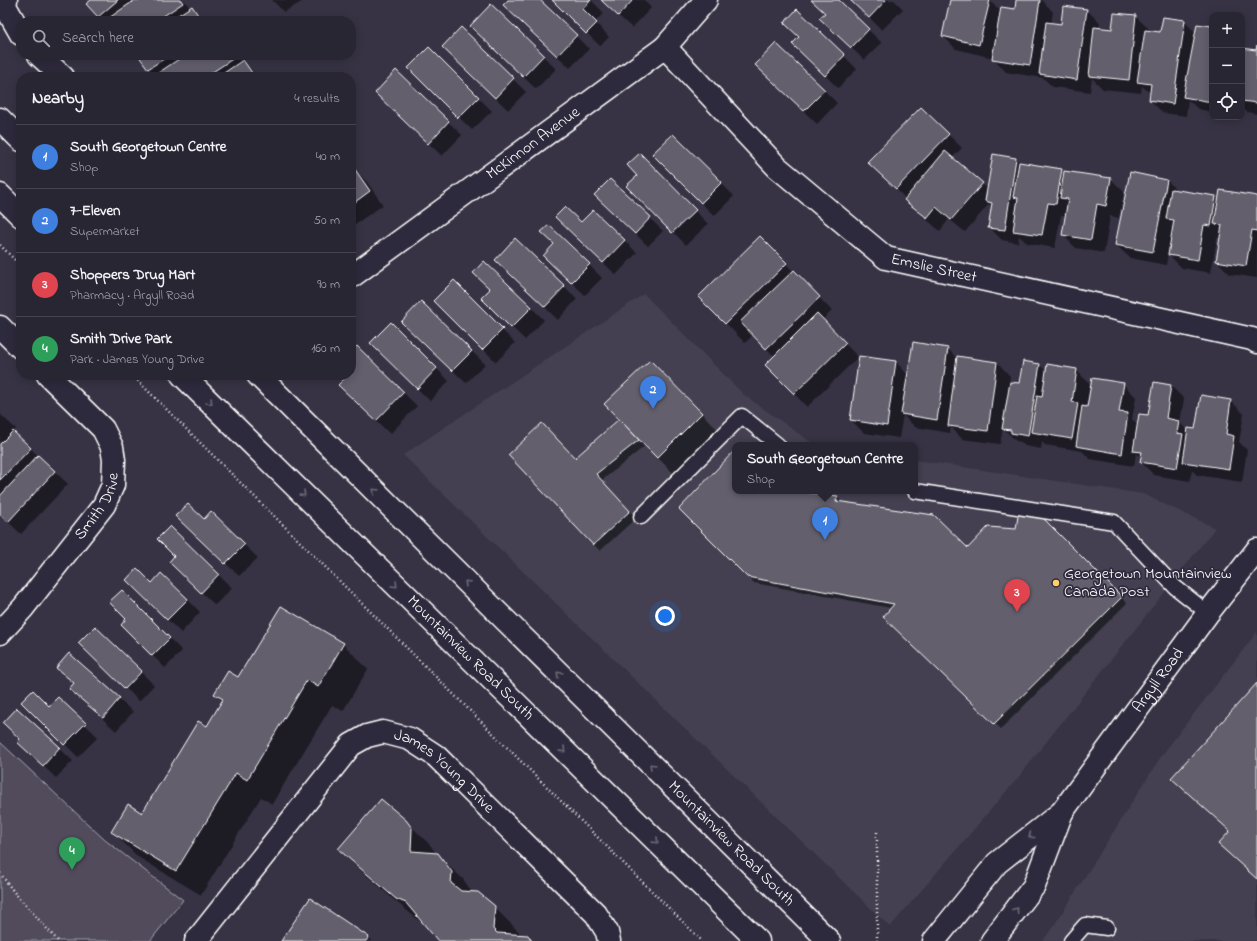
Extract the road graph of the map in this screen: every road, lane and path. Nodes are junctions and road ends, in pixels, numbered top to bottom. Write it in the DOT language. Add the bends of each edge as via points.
graph roads {
  1 [pos="6,0"];
  2 [pos="706,0"];
  3 [pos="16,25"];
  4 [pos="665,47"];
  5 [pos="44,60"];
  6 [pos="57,72"];
  7 [pos="0,119"];
  8 [pos="16,135"];
  9 [pos="0,195"];
  10 [pos="16,211"];
  11 [pos="0,245"];
  12 [pos="16,261"];
  13 [pos="356,273"];
  14 [pos="0,327"];
  15 [pos="1257,342"];
  16 [pos="16,343"];
  17 [pos="53,380"];
  18 [pos="137,380"];
  19 [pos="187,380"];
  20 [pos="263,380"];
  21 [pos="774,442"];
  22 [pos="918,490"];
  23 [pos="641,517"];
  24 [pos="1257,550"];
  25 [pos="1208,613"];
  26 [pos="0,633"];
  27 [pos="1062,812"];
  28 [pos="877,832"];
  29 [pos="0,873"];
  30 [pos="1107,928"];
  31 [pos="58,941"];
  32 [pos="196,941"];
  33 [pos="609,941"];
  34 [pos="702,941"];
  35 [pos="758,941"];
  36 [pos="829,941"];
  37 [pos="877,941"];
  38 [pos="934,941"];
  39 [pos="992,941"];
  40 [pos="1071,941"];
  1 -- 3 [label="street" via="5,6"];
  2 -- 4 [label="street, McKinnon Avenue"];
  4 -- 13 [label="street, McKinnon Avenue"];
  4 -- 15 [label="street, Emslie Street" via="777,167 886,258"];
  5 -- 6 [label="street"];
  7 -- 8 [label="street"];
  9 -- 10 [label="street"];
  11 -- 12 [label="path"];
  14 -- 16 [label="street"];
  17 -- 26 [label="street, Smith Drive" via="103,429 112,447 113,485 104,506"];
  18 -- 34 [label="path"];
  19 -- 35 [label="street, Mountainview Road South, one-way"];
  36 -- 20 [label="street, Mountainview Road South, one-way"];
  21 -- 23 [label="lane" via="742,416"];
  22 -- 25 [label="lane" via="1114,522 1175,587"];
  24 -- 25 [label="street, Argyll Road"];
  25 -- 27 [label="street, Argyll Road"];
  27 -- 38 [label="street, Argyll Road, one-way" via="998,863"];
  39 -- 27 [label="street, Argyll Road, one-way" via="1034,886"];
  28 -- 37 [label="path"];
  29 -- 31 [label="path"];
  30 -- 40 [label="lane" via="1085,924"];
  32 -- 33 [label="street, James Young Drive" via="351,745 383,732 410,739 436,756 596,914 607,932"];
}
